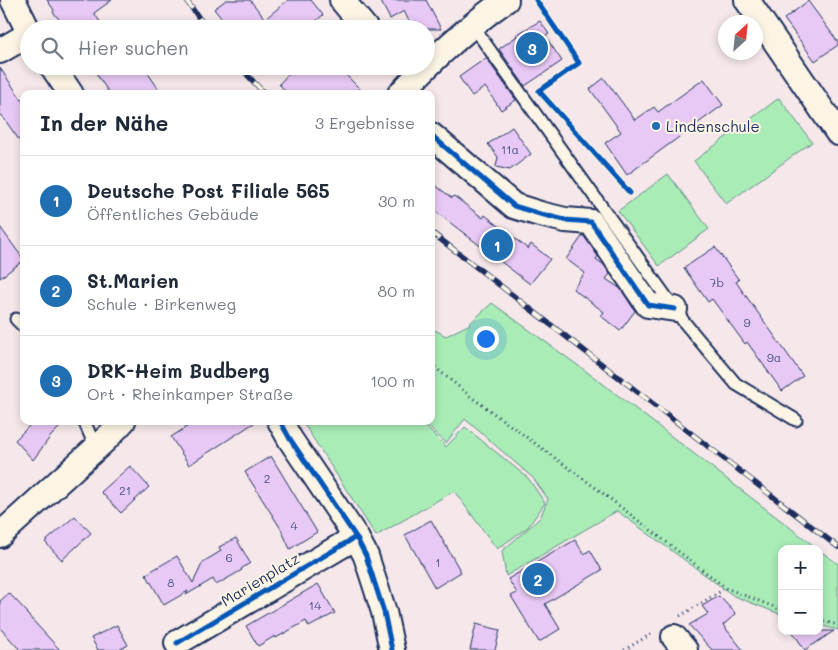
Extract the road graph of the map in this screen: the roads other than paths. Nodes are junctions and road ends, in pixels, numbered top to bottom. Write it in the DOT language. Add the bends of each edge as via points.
graph roads {
  1 [pos="13,0"];
  2 [pos="342,0"];
  3 [pos="506,0"];
  4 [pos="747,0"];
  5 [pos="23,20"];
  6 [pos="359,20"];
  7 [pos="472,25"];
  8 [pos="20,39"];
  9 [pos="0,51"];
  10 [pos="435,55"];
  11 [pos="58,75"];
  12 [pos="68,90"];
  13 [pos="838,133"];
  14 [pos="435,138"];
  15 [pos="675,309"];
  16 [pos="796,420"];
  17 [pos="86,425"];
  18 [pos="119,425"];
  19 [pos="282,425"];
  20 [pos="96,448"];
  21 [pos="0,535"];
  22 [pos="356,537"];
  23 [pos="177,644"];
  24 [pos="392,650"];
  1 -- 5 [label="street"];
  2 -- 6 [label="street"];
  3 -- 7 [label="street"];
  4 -- 13 [label="street"];
  7 -- 10 [label="street"];
  7 -- 15 [label="lane"];
  8 -- 9 [label="street"];
  11 -- 12 [label="street"];
  14 -- 15 [label="street" via="514,206 565,220 591,222 648,305"];
  15 -- 16 [label="lane" via="736,384"];
  17 -- 20 [label="lane"];
  18 -- 20 [label="street"];
  19 -- 22 [label="street"];
  20 -- 21 [label="street"];
  22 -- 23 [label="street, Marienplatz"];
  22 -- 24 [label="street" via="366,556 384,612"];
}
